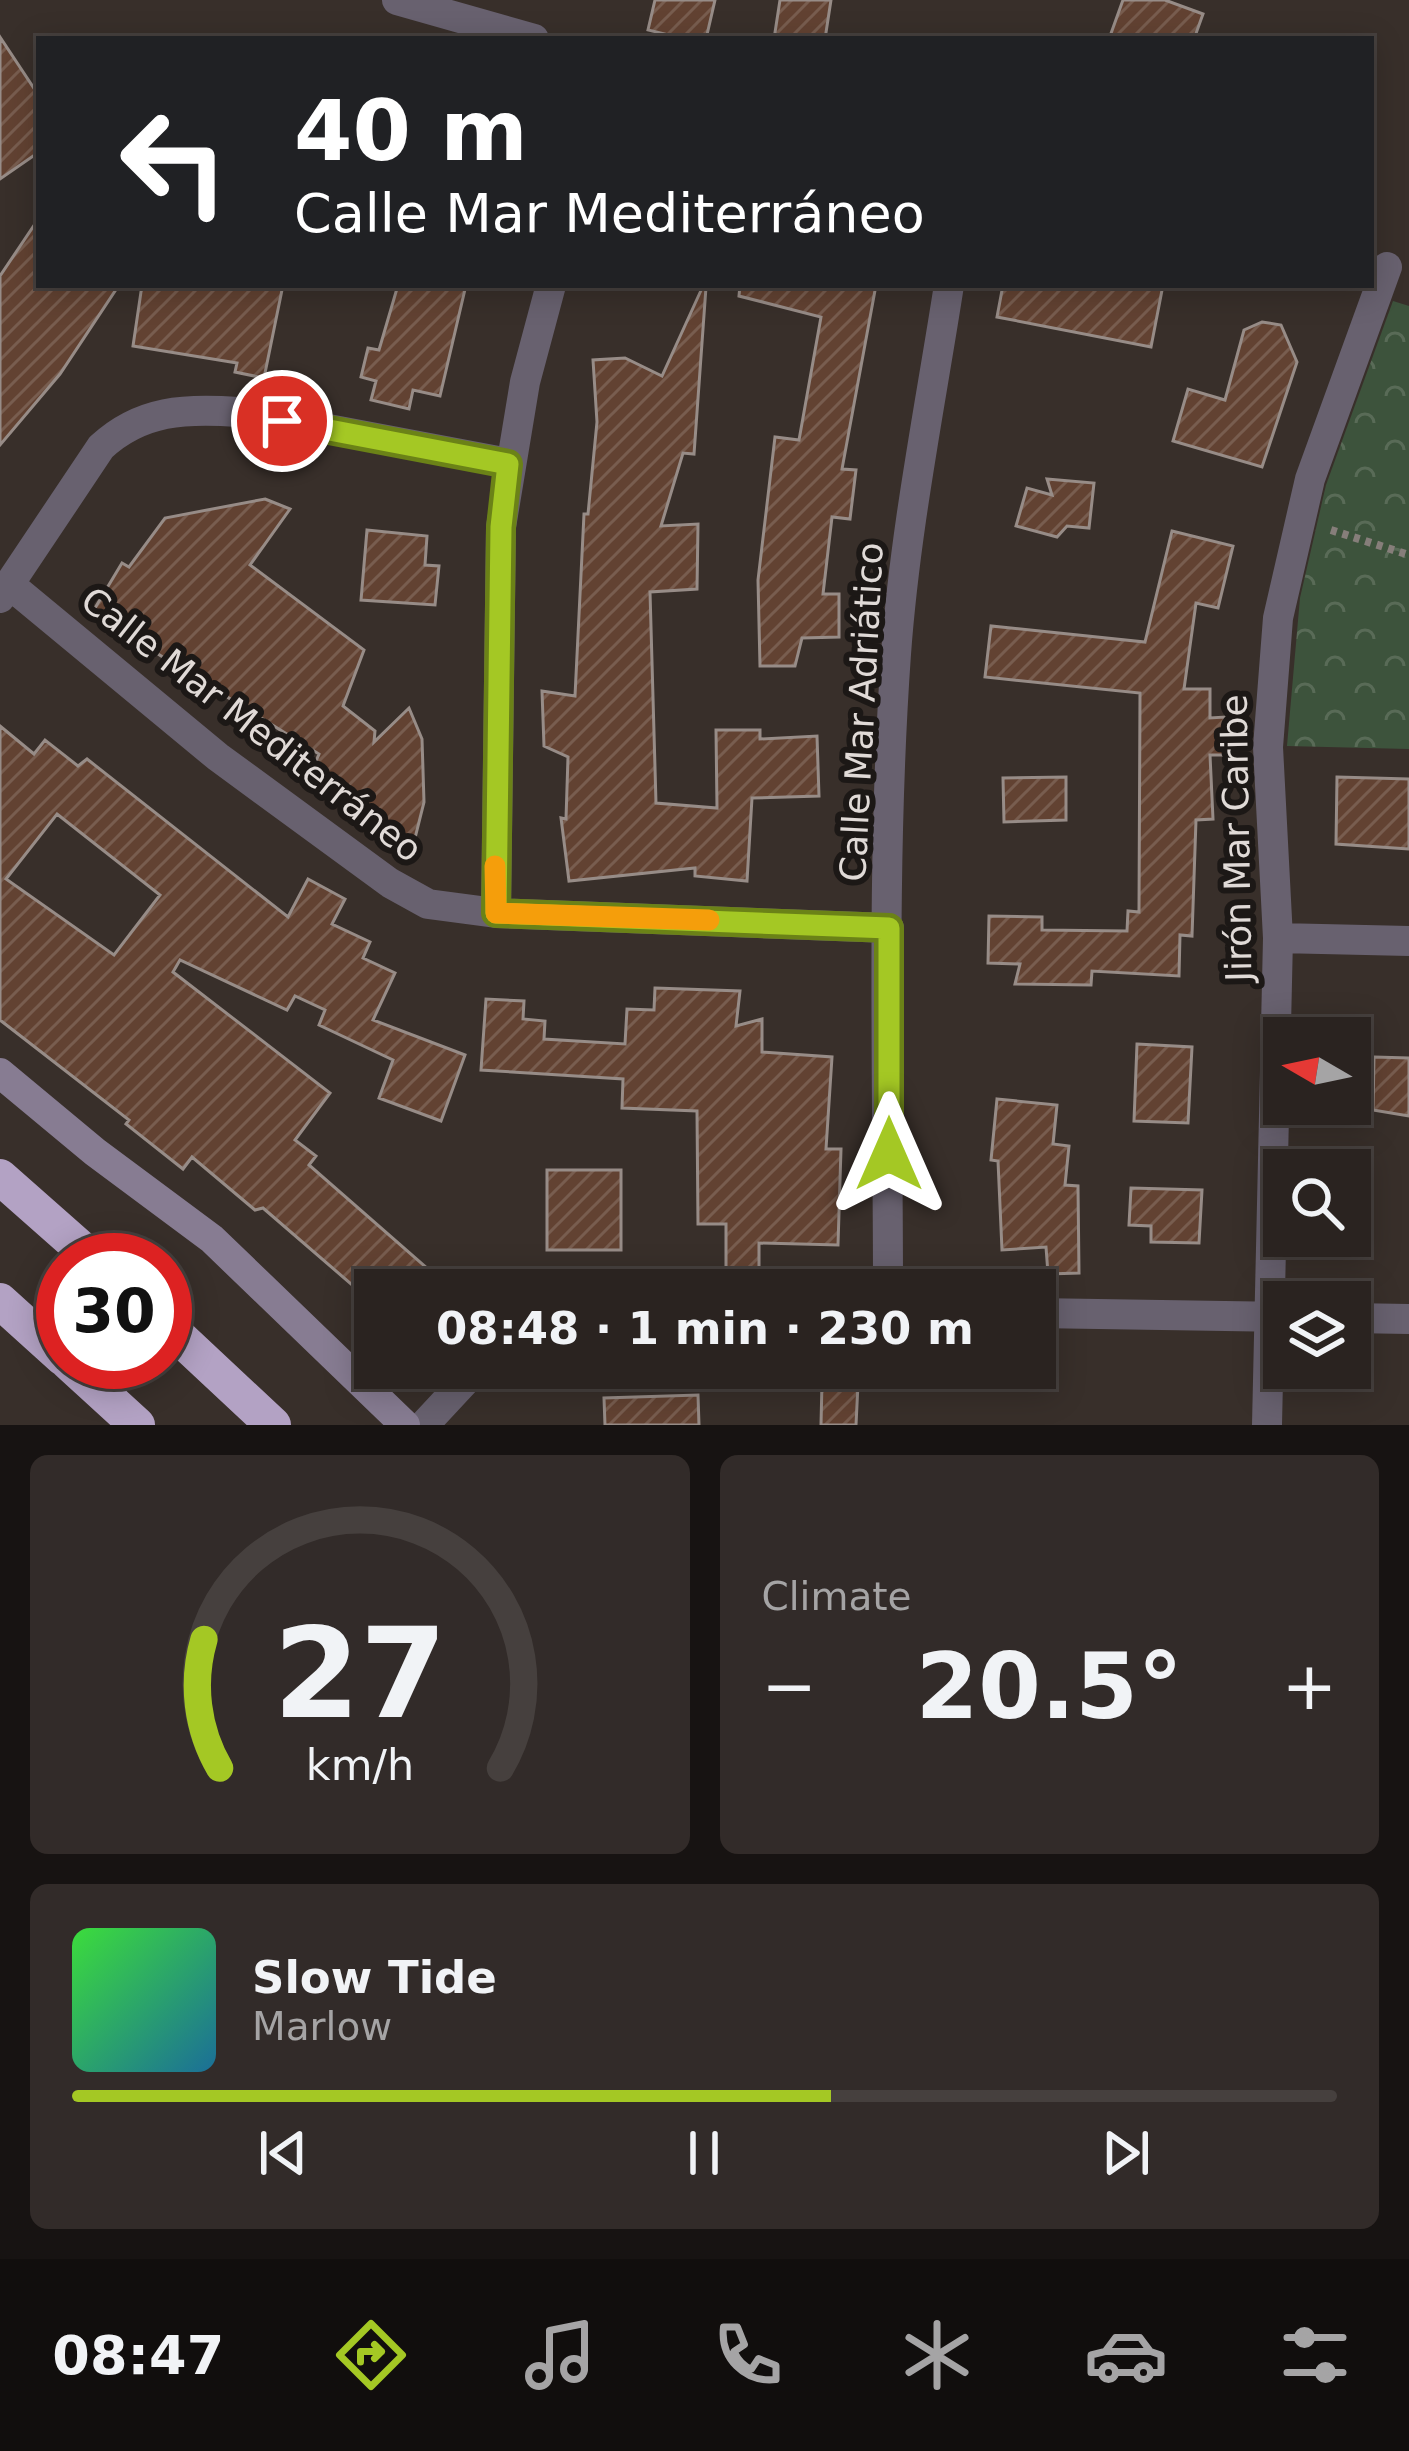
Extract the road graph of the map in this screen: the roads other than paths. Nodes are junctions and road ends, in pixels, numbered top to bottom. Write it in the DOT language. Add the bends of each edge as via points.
graph roads {
  1 [pos="397,0"];
  2 [pos="523,36"];
  3 [pos="1389,268"];
  4 [pos="550,288"];
  5 [pos="949,288"];
  6 [pos="508,464"];
  7 [pos="4,591"];
  8 [pos="496,913"];
  9 [pos="889,928"];
  10 [pos="1278,938"];
  11 [pos="1409,941"];
  12 [pos="0,1073"];
  13 [pos="0,1177"];
  14 [pos="63,1233"];
  15 [pos="888,1269"];
  16 [pos="1276,1281"];
  17 [pos="0,1301"];
  18 [pos="1056,1313"];
  19 [pos="1263,1317"];
  20 [pos="1371,1318"];
  21 [pos="1409,1319"];
  22 [pos="36,1334"];
  23 [pos="192,1349"];
  24 [pos="97,1389"];
  25 [pos="458,1389"];
  26 [pos="1270,1389"];
  27 [pos="137,1425"];
  28 [pos="273,1425"];
  29 [pos="406,1425"];
  30 [pos="424,1425"];
  31 [pos="1267,1425"];
  1 -- 2 [label="street"];
  3 -- 10 [label="street, Jirón Mar Caribe" via="1298,522 1278,618 1268,746"];
  4 -- 6 [label="street"];
  5 -- 9 [label="street, Calle Mar Adriático" via="896,652"];
  6 -- 7 [label="street" via="238,412 155,415 101,447"];
  6 -- 8 [label="street"];
  7 -- 8 [label="street, Calle Mar Mediterráneo" via="390,883 428,904"];
  8 -- 9 [label="street, Calle Mar Mediterráneo"];
  9 -- 15 [label="street, Calle Mar Adriático"];
  10 -- 11 [label="street"];
  10 -- 16 [label="street, Jirón Mar Caribe"];
  12 -- 29 [label="street" via="212,1239"];
  13 -- 14 [label="highway"];
  17 -- 22 [label="highway"];
  18 -- 19 [label="street"];
  20 -- 21 [label="street"];
  23 -- 28 [label="highway"];
  24 -- 27 [label="highway"];
  25 -- 30 [label="street"];
  26 -- 31 [label="street, Jirón Mar Caribe"];
}
